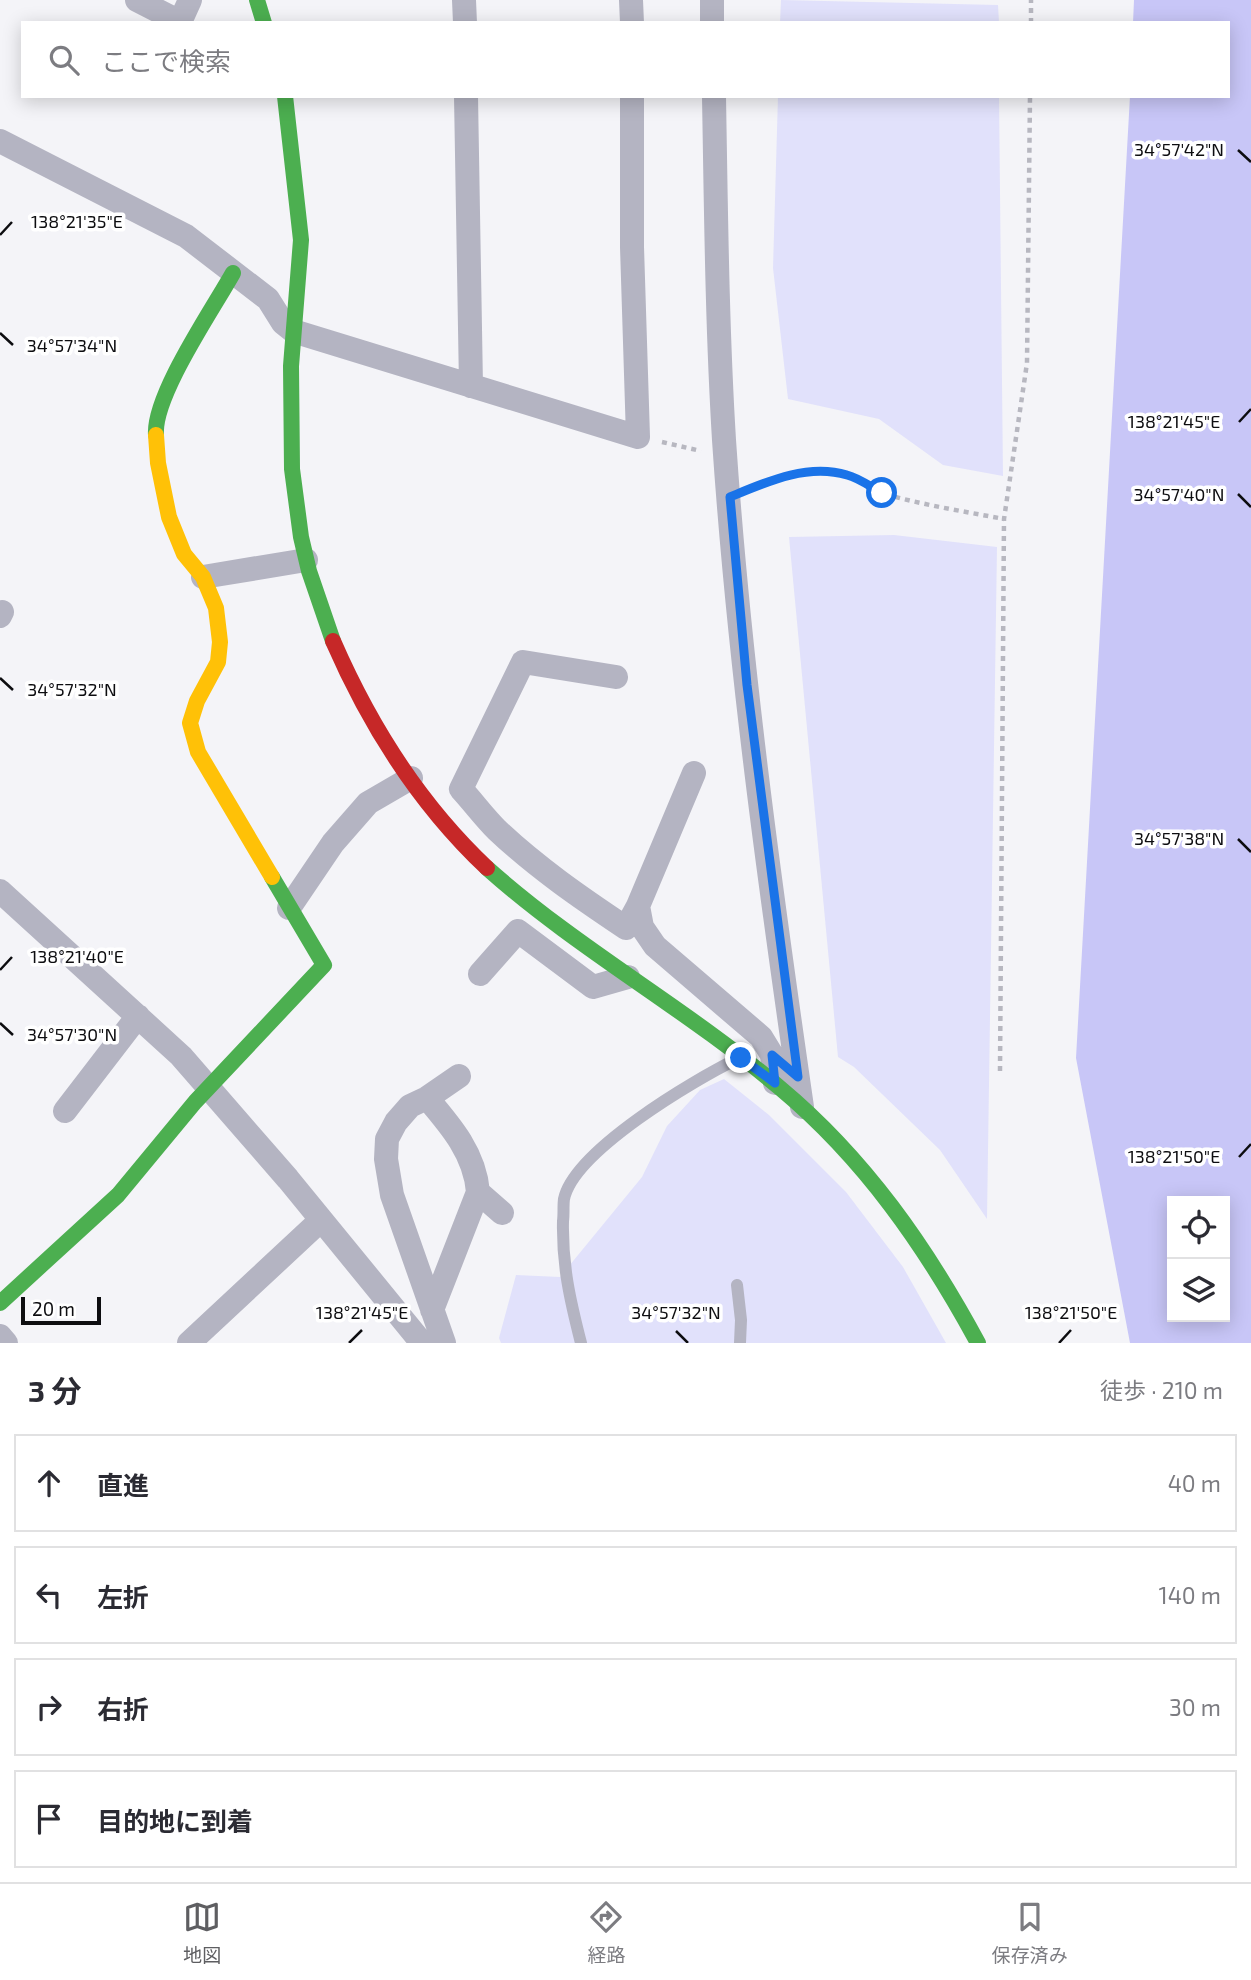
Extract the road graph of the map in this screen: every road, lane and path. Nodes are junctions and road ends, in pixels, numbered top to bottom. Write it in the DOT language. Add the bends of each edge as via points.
graph roads {
  1 [pos="137,0"];
  2 [pos="190,0"];
  3 [pos="257,0"];
  4 [pos="464,0"];
  5 [pos="631,0"];
  6 [pos="712,0"];
  7 [pos="1031,0"];
  8 [pos="178,21"];
  9 [pos="180,21"];
  10 [pos="263,21"];
  11 [pos="465,21"];
  12 [pos="632,21"];
  13 [pos="712,21"];
  14 [pos="1031,21"];
  15 [pos="285,98"];
  16 [pos="466,98"];
  17 [pos="632,98"];
  18 [pos="714,98"];
  19 [pos="1030,98"];
  20 [pos="0,141"];
  21 [pos="233,273"];
  22 [pos="293,331"];
  23 [pos="471,386"];
  24 [pos="638,437"];
  25 [pos="726,457"];
  26 [pos="730,497"];
  27 [pos="1004,519"];
  28 [pos="306,560"];
  29 [pos="203,577"];
  30 [pos="616,677"];
  31 [pos="694,773"];
  32 [pos="411,778"];
  33 [pos="0,891"];
  34 [pos="638,906"];
  35 [pos="289,908"];
  36 [pos="480,974"];
  37 [pos="628,978"];
  38 [pos="138,1016"];
  39 [pos="741,1058"];
  40 [pos="1000,1071"];
  41 [pos="459,1076"];
  42 [pos="775,1083"];
  43 [pos="209,1088"];
  44 [pos="427,1098"];
  45 [pos="802,1107"];
  46 [pos="65,1111"];
  47 [pos="478,1192"];
  48 [pos="502,1213"];
  49 [pos="321,1220"];
  50 [pos="737,1285"];
  51 [pos="0,1303"];
  52 [pos="432,1310"];
  53 [pos="0,1336"];
  54 [pos="416,1341"];
  55 [pos="6,1343"];
  56 [pos="189,1343"];
  57 [pos="444,1343"];
  58 [pos="581,1343"];
  59 [pos="740,1343"];
  60 [pos="978,1343"];
  1 -- 8 [label="street"];
  2 -- 9 [label="street"];
  3 -- 10 [label="street"];
  4 -- 11 [label="street"];
  5 -- 12 [label="street"];
  6 -- 13 [label="street"];
  7 -- 14 [label="path"];
  15 -- 22 [label="street" via="301,240"];
  16 -- 23 [label="street"];
  17 -- 24 [label="street"];
  18 -- 25 [label="street" via="716,286"];
  19 -- 27 [label="path" via="1027,363"];
  20 -- 21 [label="street" via="186,236"];
  21 -- 22 [label="street" via="268,299"];
  21 -- 29 [label="street" via="180,366 155,425 169,517 184,554"];
  22 -- 23 [label="street"];
  22 -- 28 [label="street" via="290,460"];
  23 -- 24 [label="street"];
  24 -- 25 [label="path"];
  25 -- 26 [label="street"];
  26 -- 27 [label="path" via="792,474 821,471 849,475 882,493 920,503"];
  26 -- 45 [label="street" via="747,685"];
  27 -- 40 [label="path"];
  28 -- 29 [label="street"];
  28 -- 32 [label="street" via="342,661 381,738"];
  29 -- 35 [label="street" via="216,608 220,642 218,662 190,723 198,752"];
  30 -- 34 [label="street" via="523,662 461,789 522,851 626,928"];
  31 -- 34 [label="street"];
  32 -- 35 [label="street" via="368,803 333,843"];
  32 -- 37 [label="street" via="466,848 504,883"];
  33 -- 38 [label="street"];
  34 -- 42 [label="street" via="642,927 656,946 761,1037 772,1055"];
  35 -- 43 [label="street" via="324,965"];
  36 -- 37 [label="street" via="518,931 593,987"];
  37 -- 39 [label="street"];
  38 -- 43 [label="street"];
  38 -- 46 [label="street"];
  39 -- 42 [label="street"];
  39 -- 58 [label="lane" via="700,1077 627,1127 596,1153 564,1197 566,1287"];
  41 -- 44 [label="street"];
  42 -- 45 [label="street"];
  43 -- 49 [label="street"];
  43 -- 51 [label="street" via="118,1195"];
  44 -- 47 [label="street" via="459,1135"];
  44 -- 52 [label="street" via="410,1106 396,1122 387,1139 386,1159 392,1195"];
  45 -- 60 [label="street" via="890,1199 956,1300"];
  47 -- 48 [label="street"];
  47 -- 52 [label="street"];
  49 -- 54 [label="street"];
  49 -- 56 [label="street"];
  50 -- 59 [label="lane"];
  52 -- 57 [label="street"];
  53 -- 55 [label="street"];
}
